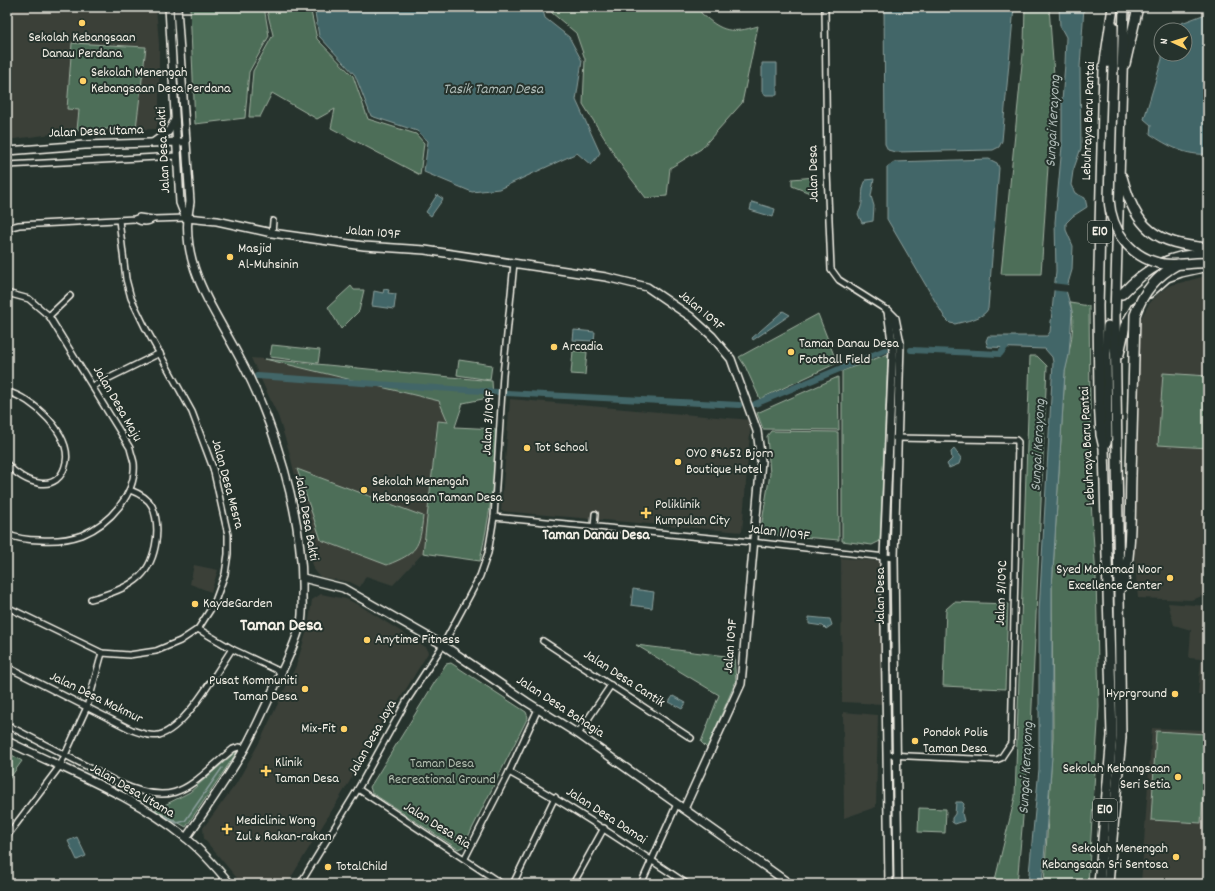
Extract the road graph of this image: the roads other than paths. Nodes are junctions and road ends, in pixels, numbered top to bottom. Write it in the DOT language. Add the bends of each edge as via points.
graph roads {
  1 [pos="169,7"];
  2 [pos="177,7"];
  3 [pos="825,7"];
  4 [pos="1124,7"];
  5 [pos="1138,7"];
  6 [pos="1112,12"];
  7 [pos="1121,78"];
  8 [pos="176,116"];
  9 [pos="176,142"];
  10 [pos="185,142"];
  11 [pos="153,143"];
  12 [pos="7,151"];
  13 [pos="177,156"];
  14 [pos="7,165"];
  15 [pos="1119,168"];
  16 [pos="187,218"];
  17 [pos="120,220"];
  18 [pos="273,221"];
  19 [pos="7,228"];
  20 [pos="272,233"];
  21 [pos="1208,248"];
  22 [pos="1208,254"];
  23 [pos="1208,258"];
  24 [pos="514,263"];
  25 [pos="1208,265"];
  26 [pos="7,293"];
  27 [pos="1122,294"];
  28 [pos="70,296"];
  29 [pos="888,310"];
  30 [pos="49,316"];
  31 [pos="1108,326"];
  32 [pos="160,353"];
  33 [pos="93,386"];
  34 [pos="7,392"];
  35 [pos="1115,402"];
  36 [pos="888,437"];
  37 [pos="897,438"];
  38 [pos="1104,448"];
  39 [pos="7,464"];
  40 [pos="130,490"];
  41 [pos="595,514"];
  42 [pos="494,517"];
  43 [pos="594,527"];
  44 [pos="7,534"];
  45 [pos="752,542"];
  46 [pos="884,557"];
  47 [pos="894,558"];
  48 [pos="303,578"];
  49 [pos="1120,593"];
  50 [pos="91,599"];
  51 [pos="7,607"];
  52 [pos="198,629"];
  53 [pos="542,641"];
  54 [pos="443,645"];
  55 [pos="232,649"];
  56 [pos="102,653"];
  57 [pos="7,667"];
  58 [pos="281,672"];
  59 [pos="611,685"];
  60 [pos="87,708"];
  61 [pos="538,709"];
  62 [pos="7,725"];
  63 [pos="578,734"];
  64 [pos="691,738"];
  65 [pos="7,741"];
  66 [pos="244,748"];
  67 [pos="66,755"];
  68 [pos="887,755"];
  69 [pos="896,755"];
  70 [pos="60,766"];
  71 [pos="509,772"];
  72 [pos="358,789"];
  73 [pos="555,797"];
  74 [pos="676,804"];
  75 [pos="684,809"];
  76 [pos="604,828"];
  77 [pos="7,836"];
  78 [pos="186,838"];
  79 [pos="465,858"];
  80 [pos="651,860"];
  81 [pos="230,884"];
  82 [pos="300,884"];
  83 [pos="502,884"];
  84 [pos="513,884"];
  85 [pos="573,884"];
  86 [pos="642,884"];
  87 [pos="687,884"];
  88 [pos="790,884"];
  89 [pos="889,884"];
  90 [pos="898,884"];
  91 [pos="1099,884"];
  92 [pos="1108,884"];
  1 -- 8 [label="street, Jalan Desa Bakti"];
  2 -- 10 [label="street, Jalan Desa Bakti"];
  3 -- 29 [label="street, Jalan Desa" via="831,269 839,280"];
  4 -- 7 [label="highway, E10"];
  5 -- 7 [label="highway"];
  6 -- 25 [label="highway, bridge" via="1114,32 1109,199 1116,230 1128,247 1152,261 1165,264"];
  6 -- 38 [label="highway, Lebuhraya Baru Pantai / E10" via="1104,68 1098,306 1101,435"];
  7 -- 15 [label="highway, Lebuhraya Baru Pantai / E10"];
  8 -- 9 [label="street, Jalan Desa Bakti"];
  8 -- 11 [label="street" via="168,132"];
  9 -- 10 [label="street, Jalan Desa Utama"];
  9 -- 11 [label="street, Jalan Desa Utama"];
  9 -- 13 [label="street, Jalan Desa Bakti"];
  10 -- 16 [label="street, Jalan Desa Bakti" via="190,202"];
  11 -- 12 [label="street, Jalan Desa Utama"];
  13 -- 14 [label="street"];
  13 -- 16 [label="street, Jalan Desa Bakti" via="180,203"];
  15 -- 21 [label="highway" via="1130,205 1152,232 1176,244"];
  15 -- 35 [label="highway, Lebuhraya Baru Pantai / E10"];
  16 -- 17 [label="street" via="139,217"];
  16 -- 20 [label="street, Jalan 109F" via="217,221"];
  16 -- 48 [label="street, Jalan Desa Bakti" via="188,248 198,280 244,366 270,424 298,535"];
  17 -- 19 [label="street" via="19,225"];
  17 -- 32 [label="street, Jalan Desa Mesra" via="129,292"];
  18 -- 20 [label="street"];
  20 -- 24 [label="street, Jalan 109F"];
  22 -- 27 [label="highway" via="1180,256 1156,265"];
  23 -- 49 [label="highway, bridge" via="1186,260 1154,281 1140,303 1134,322 1126,577"];
  24 -- 42 [label="street, Jalan 3/109F" via="503,375"];
  24 -- 45 [label="street, Jalan 109F" via="606,276 647,287 691,317 721,346 731,359 757,431 761,461"];
  25 -- 35 [label="highway" via="1167,277 1138,304 1122,339"];
  26 -- 30 [label="street, Jalan Desa Maju" via="29,299"];
  28 -- 30 [label="street"];
  29 -- 36 [label="street, Jalan Desa" via="893,349"];
  29 -- 37 [label="street, Jalan Desa" via="895,318 900,343"];
  30 -- 33 [label="street, Jalan Desa Maju"];
  31 -- 38 [label="highway" via="1107,436"];
  32 -- 33 [label="street"];
  32 -- 52 [label="street, Jalan Desa Mesra" via="192,412 204,442 213,468 228,535 225,574 214,604"];
  33 -- 40 [label="street, Jalan Desa Maju" via="130,448 134,463"];
  34 -- 39 [label="street" via="26,400 48,418 63,441 67,461 64,471 46,484 24,479"];
  35 -- 49 [label="highway, Lebuhraya Baru Pantai / E10"];
  36 -- 37 [label="street, Jalan 3/109C"];
  36 -- 46 [label="street, Jalan Desa"];
  37 -- 47 [label="street, Jalan Desa"];
  37 -- 69 [label="street, Jalan 3/109C" via="993,439 1016,440 1019,443 1011,743 1001,758 996,760"];
  38 -- 91 [label="highway, Lebuhraya Baru Pantai / E10" via="1112,736"];
  40 -- 44 [label="street, Jalan Desa Maju" via="108,518 81,535 52,541 23,540"];
  40 -- 50 [label="street" via="146,499 154,514 155,546 150,566 137,580 112,593"];
  41 -- 43 [label="street"];
  42 -- 43 [label="street, Jalan 1/109F"];
  42 -- 54 [label="street, Jalan 3/109F" via="488,552 480,576"];
  43 -- 45 [label="street, Jalan 1/109F"];
  45 -- 46 [label="street, Jalan 1/109F"];
  45 -- 75 [label="street, Jalan 109F" via="741,684"];
  46 -- 47 [label="street, Jalan 1/109F"];
  46 -- 68 [label="street, Jalan Desa"];
  47 -- 69 [label="street, Jalan Desa"];
  48 -- 54 [label="street, Jalan Desa Bahagia" via="343,588"];
  48 -- 58 [label="street, Jalan Desa Bakti" via="301,621"];
  49 -- 92 [label="highway, Lebuhraya Baru Pantai / E10" via="1121,737"];
  51 -- 56 [label="street, Jalan Desa Mesra"];
  52 -- 55 [label="street"];
  52 -- 56 [label="street, Jalan Desa Mesra" via="180,641 156,651 129,655"];
  53 -- 59 [label="street, Jalan Desa Cantik"];
  54 -- 61 [label="street, Jalan Desa Bahagia"];
  54 -- 72 [label="street, Jalan Desa Jaya" via="406,702"];
  55 -- 58 [label="street"];
  55 -- 60 [label="street, Jalan Desa Makmur" via="187,714 176,726 160,735 132,730"];
  56 -- 60 [label="street"];
  57 -- 60 [label="street, Jalan Desa Makmur"];
  58 -- 66 [label="street, Jalan Desa Bakti"];
  59 -- 63 [label="street"];
  59 -- 64 [label="street, Jalan Desa Cantik"];
  60 -- 67 [label="street"];
  61 -- 63 [label="street, Jalan Desa Bahagia"];
  61 -- 71 [label="street"];
  62 -- 67 [label="street"];
  63 -- 74 [label="street, Jalan Desa Bahagia"];
  65 -- 70 [label="street, Jalan Desa Utama"];
  66 -- 67 [label="street" via="233,748 192,785 180,792 168,794 133,789"];
  66 -- 78 [label="street, Jalan Desa Bakti"];
  67 -- 70 [label="street"];
  68 -- 69 [label="street, Jalan 3/109C"];
  68 -- 89 [label="street, Jalan Desa"];
  69 -- 90 [label="street, Jalan Desa"];
  70 -- 77 [label="street"];
  70 -- 78 [label="street, Jalan Desa Utama" via="147,811"];
  71 -- 73 [label="street, Jalan Desa Damai"];
  71 -- 79 [label="street"];
  72 -- 79 [label="street, Jalan Desa Ria"];
  72 -- 82 [label="street, Jalan Desa Jaya"];
  73 -- 76 [label="street, Jalan Desa Damai"];
  73 -- 84 [label="street"];
  74 -- 75 [label="street, Jalan Desa Bahagia"];
  74 -- 80 [label="street"];
  75 -- 88 [label="street, Jalan Desa Bahagia"];
  76 -- 80 [label="street, Jalan Desa Damai"];
  76 -- 85 [label="street"];
  78 -- 81 [label="street, Jalan Desa Utama"];
  79 -- 83 [label="street, Jalan Desa Ria"];
  80 -- 86 [label="street"];
  80 -- 87 [label="street, Jalan Desa Damai"];
}
